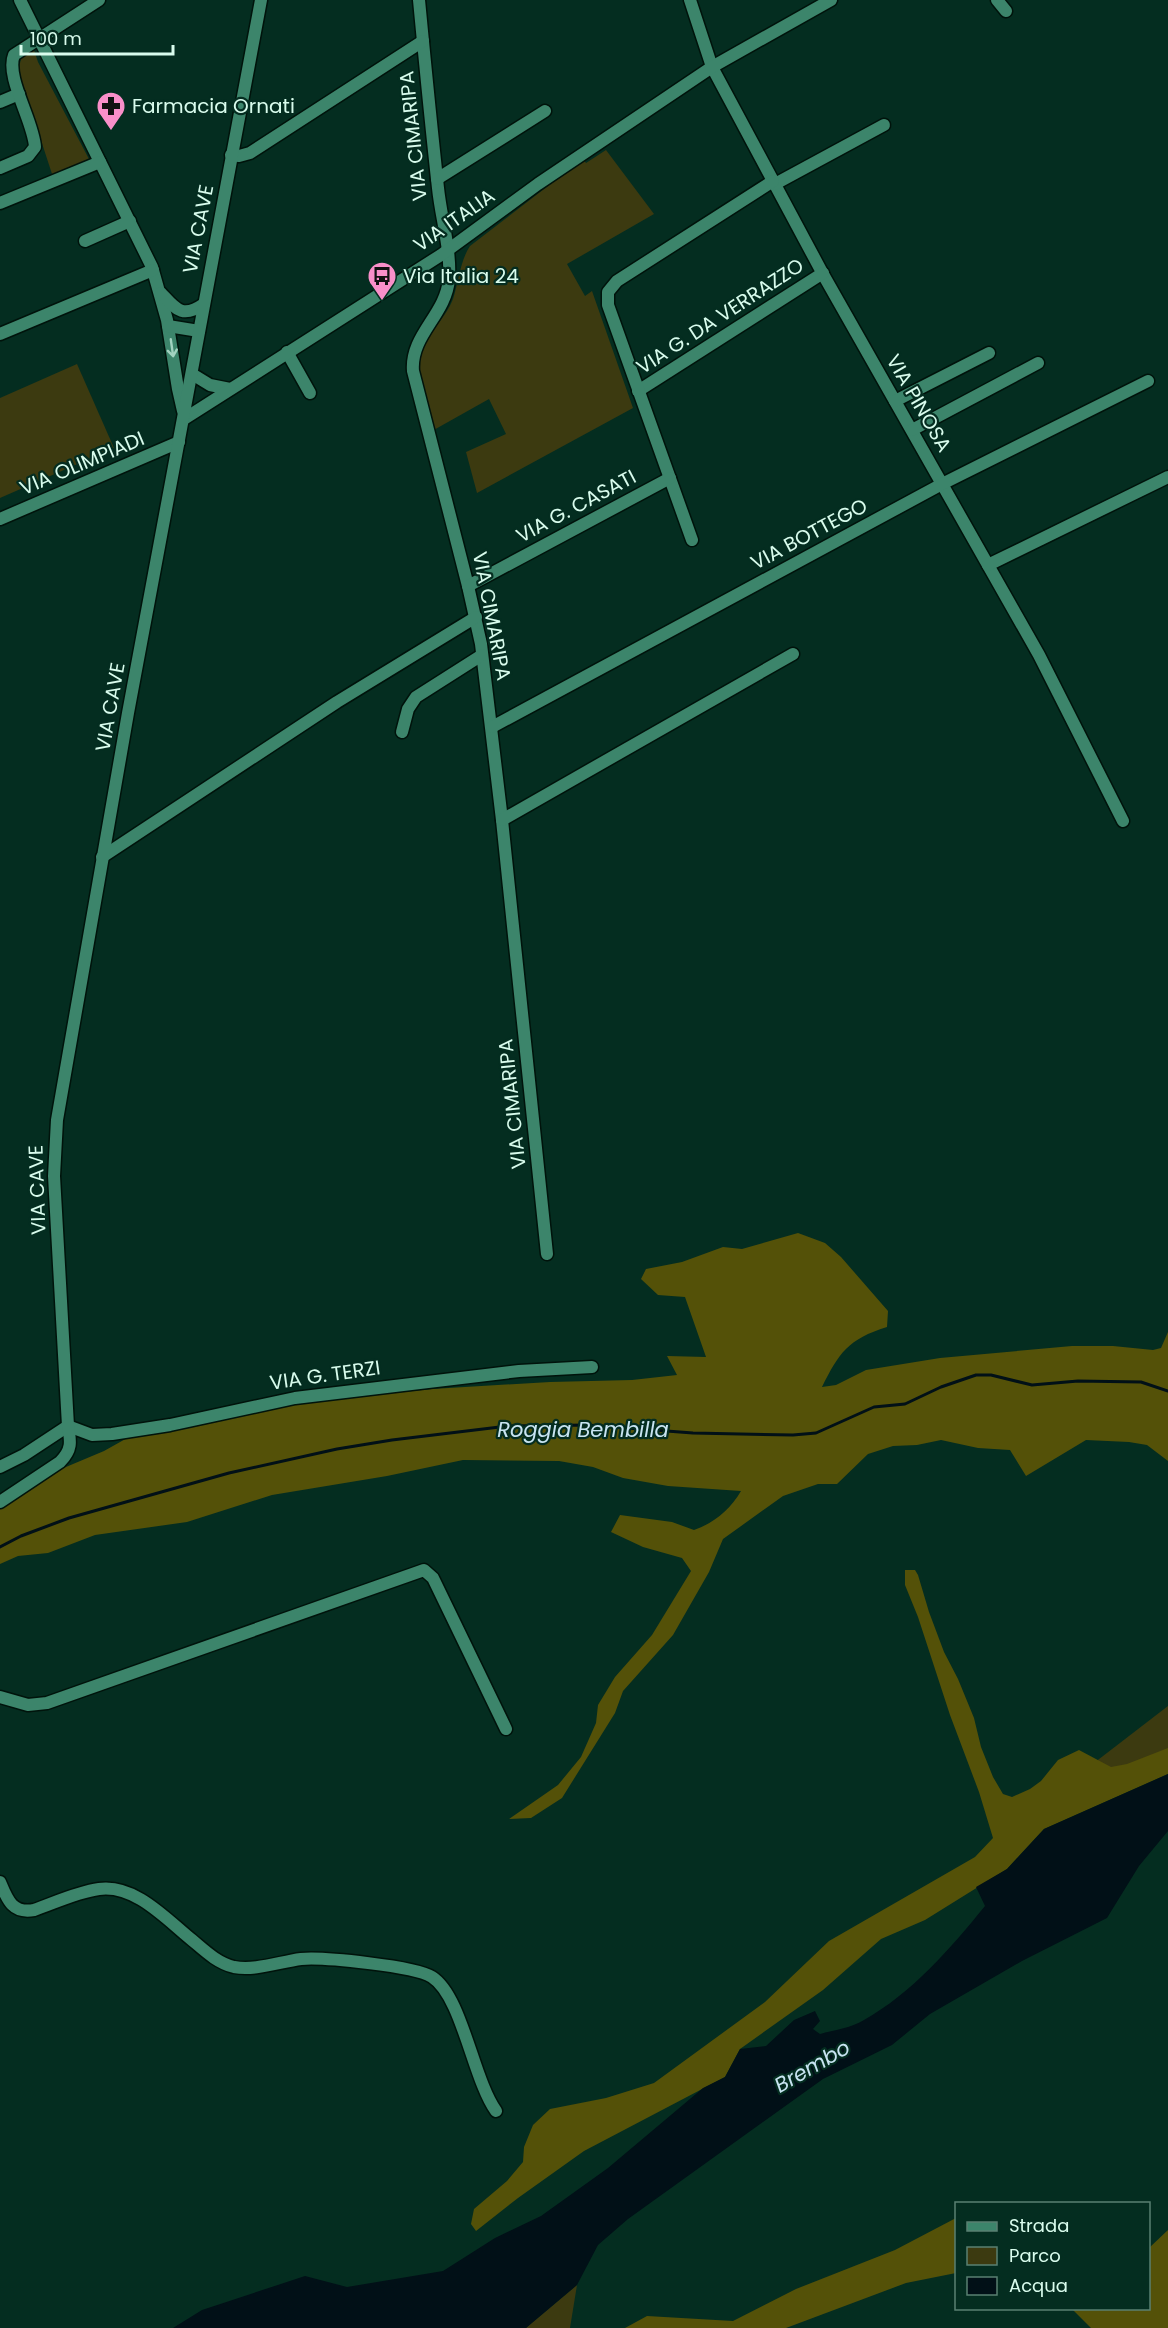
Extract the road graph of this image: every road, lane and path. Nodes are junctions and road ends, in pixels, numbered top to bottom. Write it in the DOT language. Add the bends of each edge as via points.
graph roads {
  1 [pos="20,0"];
  2 [pos="99,0"];
  3 [pos="261,0"];
  4 [pos="420,0"];
  5 [pos="690,0"];
  6 [pos="831,0"];
  7 [pos="998,0"];
  8 [pos="1006,11"];
  9 [pos="40,37"];
  10 [pos="423,41"];
  11 [pos="712,67"];
  12 [pos="19,94"];
  13 [pos="0,102"];
  14 [pos="545,111"];
  15 [pos="884,125"];
  16 [pos="231,154"];
  17 [pos="100,162"];
  18 [pos="0,168"];
  19 [pos="437,179"];
  20 [pos="774,182"];
  21 [pos="0,203"];
  22 [pos="130,221"];
  23 [pos="85,241"];
  24 [pos="447,251"];
  25 [pos="153,270"];
  26 [pos="823,273"];
  27 [pos="159,291"];
  28 [pos="204,304"];
  29 [pos="168,326"];
  30 [pos="199,331"];
  31 [pos="0,334"];
  32 [pos="287,352"];
  33 [pos="989,352"];
  34 [pos="1038,363"];
  35 [pos="192,374"];
  36 [pos="1148,381"];
  37 [pos="230,389"];
  38 [pos="638,391"];
  39 [pos="310,393"];
  40 [pos="895,401"];
  41 [pos="184,417"];
  42 [pos="912,430"];
  43 [pos="179,442"];
  44 [pos="1168,477"];
  45 [pos="670,478"];
  46 [pos="942,484"];
  47 [pos="0,519"];
  48 [pos="692,540"];
  49 [pos="988,565"];
  50 [pos="468,585"];
  51 [pos="476,617"];
  52 [pos="793,654"];
  53 [pos="482,655"];
  54 [pos="492,727"];
  55 [pos="402,732"];
  56 [pos="502,820"];
  57 [pos="1123,821"];
  58 [pos="102,857"];
  59 [pos="547,1254"];
  60 [pos="592,1367"];
  61 [pos="68,1426"];
  62 [pos="0,1467"];
  63 [pos="0,1502"];
  64 [pos="0,1697"];
  65 [pos="506,1729"];
  66 [pos="0,1882"];
  67 [pos="496,2111"];
  1 -- 9 [label="street"];
  2 -- 9 [label="street"];
  3 -- 16 [label="street, VIA CAVE"];
  4 -- 10 [label="street, VIA CIMARIPA"];
  5 -- 11 [label="street, VIA PINOSA"];
  6 -- 11 [label="street, VIA ITALIA"];
  7 -- 8 [label="street"];
  9 -- 12 [label="street" via="13,57"];
  9 -- 17 [label="street"];
  10 -- 16 [label="street" via="250,153"];
  10 -- 19 [label="street, VIA CIMARIPA"];
  11 -- 20 [label="street, VIA PINOSA"];
  11 -- 24 [label="street, VIA ITALIA" via="538,184"];
  12 -- 13 [label="street"];
  12 -- 18 [label="street" via="35,147 28,156"];
  14 -- 19 [label="street"];
  15 -- 20 [label="street"];
  16 -- 28 [label="street, VIA CAVE"];
  17 -- 21 [label="street"];
  17 -- 22 [label="street"];
  19 -- 24 [label="street, VIA CIMARIPA"];
  20 -- 26 [label="street, VIA PINOSA"];
  20 -- 38 [label="street" via="609,289 607,302"];
  22 -- 23 [label="street"];
  22 -- 25 [label="street"];
  24 -- 32 [label="street, VIA ITALIA"];
  24 -- 50 [label="street, VIA CIMARIPA" via="449,278 445,296 417,342 412,367"];
  25 -- 27 [label="street"];
  25 -- 31 [label="street"];
  26 -- 38 [label="street, VIA G. DA VERRAZZO"];
  26 -- 40 [label="street, VIA PINOSA"];
  27 -- 28 [label="street" via="184,312"];
  27 -- 29 [label="street"];
  28 -- 30 [label="street, VIA CAVE"];
  29 -- 30 [label="street"];
  29 -- 41 [label="street, one-way"];
  30 -- 35 [label="street, VIA CAVE"];
  32 -- 37 [label="street, VIA ITALIA"];
  32 -- 39 [label="street"];
  33 -- 40 [label="street"];
  34 -- 42 [label="street"];
  35 -- 37 [label="street" via="210,385"];
  35 -- 41 [label="street, VIA CAVE"];
  36 -- 46 [label="street, VIA BOTTEGO"];
  37 -- 41 [label="street, VIA ITALIA"];
  38 -- 45 [label="street"];
  40 -- 42 [label="street, VIA PINOSA"];
  41 -- 43 [label="street, VIA CAVE"];
  42 -- 46 [label="street, VIA PINOSA"];
  43 -- 47 [label="street, VIA OLIMPIADI"];
  43 -- 58 [label="street, VIA CAVE"];
  44 -- 49 [label="street"];
  45 -- 48 [label="street"];
  45 -- 50 [label="street, VIA G. CASATI"];
  46 -- 49 [label="street, VIA PINOSA"];
  46 -- 54 [label="street, VIA BOTTEGO"];
  49 -- 57 [label="street, VIA PINOSA"];
  50 -- 51 [label="street, VIA CIMARIPA"];
  51 -- 53 [label="street, VIA CIMARIPA"];
  51 -- 58 [label="street"];
  52 -- 56 [label="street"];
  53 -- 54 [label="street, VIA CIMARIPA"];
  53 -- 55 [label="street" via="416,697"];
  54 -- 56 [label="street, VIA CIMARIPA"];
  56 -- 59 [label="street, VIA CIMARIPA"];
  58 -- 61 [label="street, VIA CAVE" via="54,1143"];
  60 -- 61 [label="street, VIA G. TERZI" via="519,1371 296,1398 112,1434 93,1435"];
  61 -- 62 [label="street"];
  61 -- 63 [label="street, VIA CAVE" via="71,1445 64,1458"];
  64 -- 65 [label="street" via="28,1705 47,1703 424,1570 433,1578"];
  66 -- 67 [label="street" via="10,1903 24,1911 98,1889 126,1892 214,1958 232,1966 317,1959 429,1975 450,1999 486,2095"];
}
